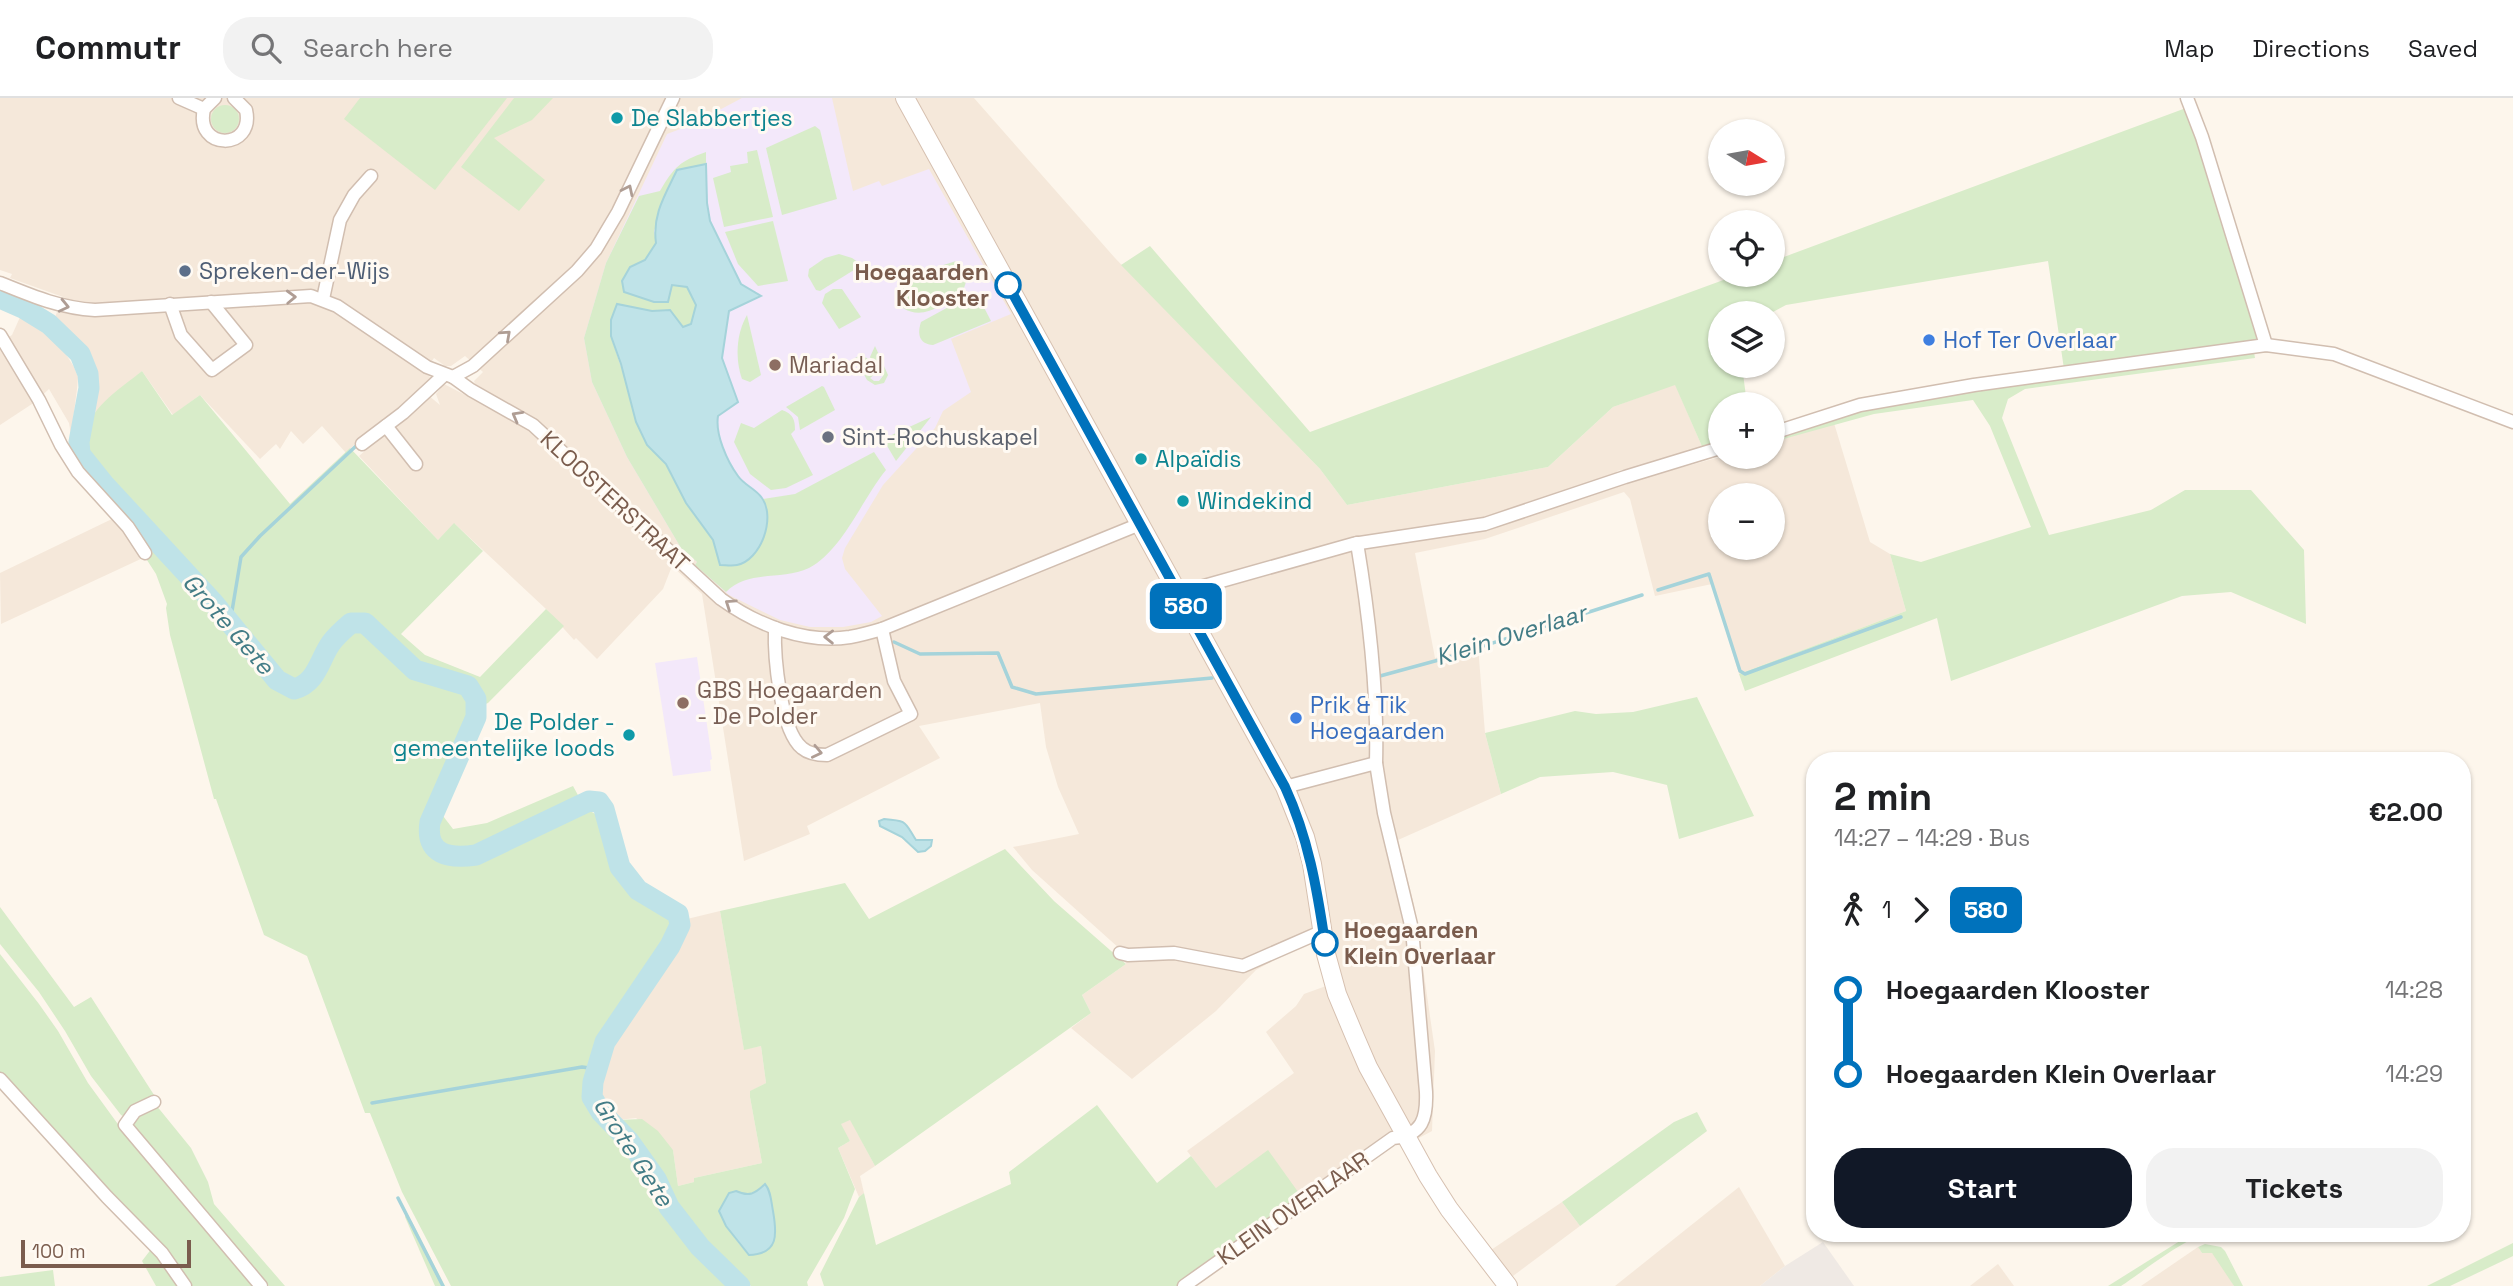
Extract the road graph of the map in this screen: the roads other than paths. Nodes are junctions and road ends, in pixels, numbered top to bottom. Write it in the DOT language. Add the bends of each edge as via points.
graph roads {
  1 [pos="179,98"];
  2 [pos="215,98"];
  3 [pos="234,98"];
  4 [pos="673,98"];
  5 [pos="905,98"];
  6 [pos="2187,98"];
  7 [pos="204,109"];
  8 [pos="371,176"];
  9 [pos="0,283"];
  10 [pos="323,299"];
  11 [pos="211,302"];
  12 [pos="170,304"];
  13 [pos="0,335"];
  14 [pos="2266,345"];
  15 [pos="448,376"];
  16 [pos="2513,422"];
  17 [pos="386,426"];
  18 [pos="1785,429"];
  19 [pos="362,444"];
  20 [pos="1708,452"];
  21 [pos="416,464"];
  22 [pos="1140,523"];
  23 [pos="1357,543"];
  24 [pos="145,553"];
  25 [pos="1179,593"];
  26 [pos="775,628"];
  27 [pos="883,629"];
  28 [pos="1376,763"];
  29 [pos="1285,787"];
  30 [pos="1323,931"];
  31 [pos="1120,953"];
  32 [pos="0,1079"];
  33 [pos="153,1102"];
  34 [pos="1405,1137"];
  35 [pos="185,1286"];
  36 [pos="261,1286"];
  37 [pos="1184,1286"];
  38 [pos="1508,1286"];
  1 -- 7 [label="street"];
  2 -- 7 [label="street"];
  3 -- 7 [label="street" via="242,103 247,117 243,131 232,140 217,140 206,131"];
  15 -- 4 [label="street, one-way" via="473,366 589,257 618,212"];
  5 -- 22 [label="main road"];
  6 -- 14 [label="street"];
  8 -- 10 [label="street" via="340,220"];
  9 -- 12 [label="street, one-way" via="70,309"];
  11 -- 10 [label="street, one-way"];
  10 -- 15 [label="street, KLOOSTERSTRAAT"];
  11 -- 12 [label="street"];
  11 -- 12 [label="street" via="246,345 212,370 181,335"];
  13 -- 24 [label="street" via="78,472"];
  14 -- 16 [label="street" via="2334,354"];
  14 -- 18 [label="street" via="1974,385 1872,403"];
  15 -- 17 [label="street"];
  26 -- 15 [label="street, KLOOSTERSTRAAT, one-way" via="721,599 533,425"];
  17 -- 19 [label="street"];
  17 -- 21 [label="street"];
  20 -- 23 [label="street" via="1485,524"];
  22 -- 25 [label="main road"];
  22 -- 27 [label="street, KLOOSTERSTRAAT"];
  23 -- 25 [label="street"];
  23 -- 28 [label="street" via="1368,620"];
  25 -- 29 [label="main road"];
  27 -- 26 [label="street, KLOOSTERSTRAAT, one-way" via="824,638"];
  26 -- 27 [label="street, one-way" via="788,724 802,748 816,755 827,755 911,714 894,681"];
  28 -- 29 [label="street"];
  28 -- 34 [label="street" via="1409,911 1419,989 1426,1113 1419,1127"];
  29 -- 30 [label="main road" via="1312,864"];
  30 -- 31 [label="street" via="1243,966 1174,953"];
  30 -- 34 [label="main road" via="1337,994"];
  32 -- 35 [label="street" via="162,1252"];
  33 -- 36 [label="street" via="135,1111 125,1125"];
  34 -- 37 [label="street, KLEIN OVERLAAR" via="1394,1138"];
  34 -- 38 [label="main road" via="1449,1209"];
}
